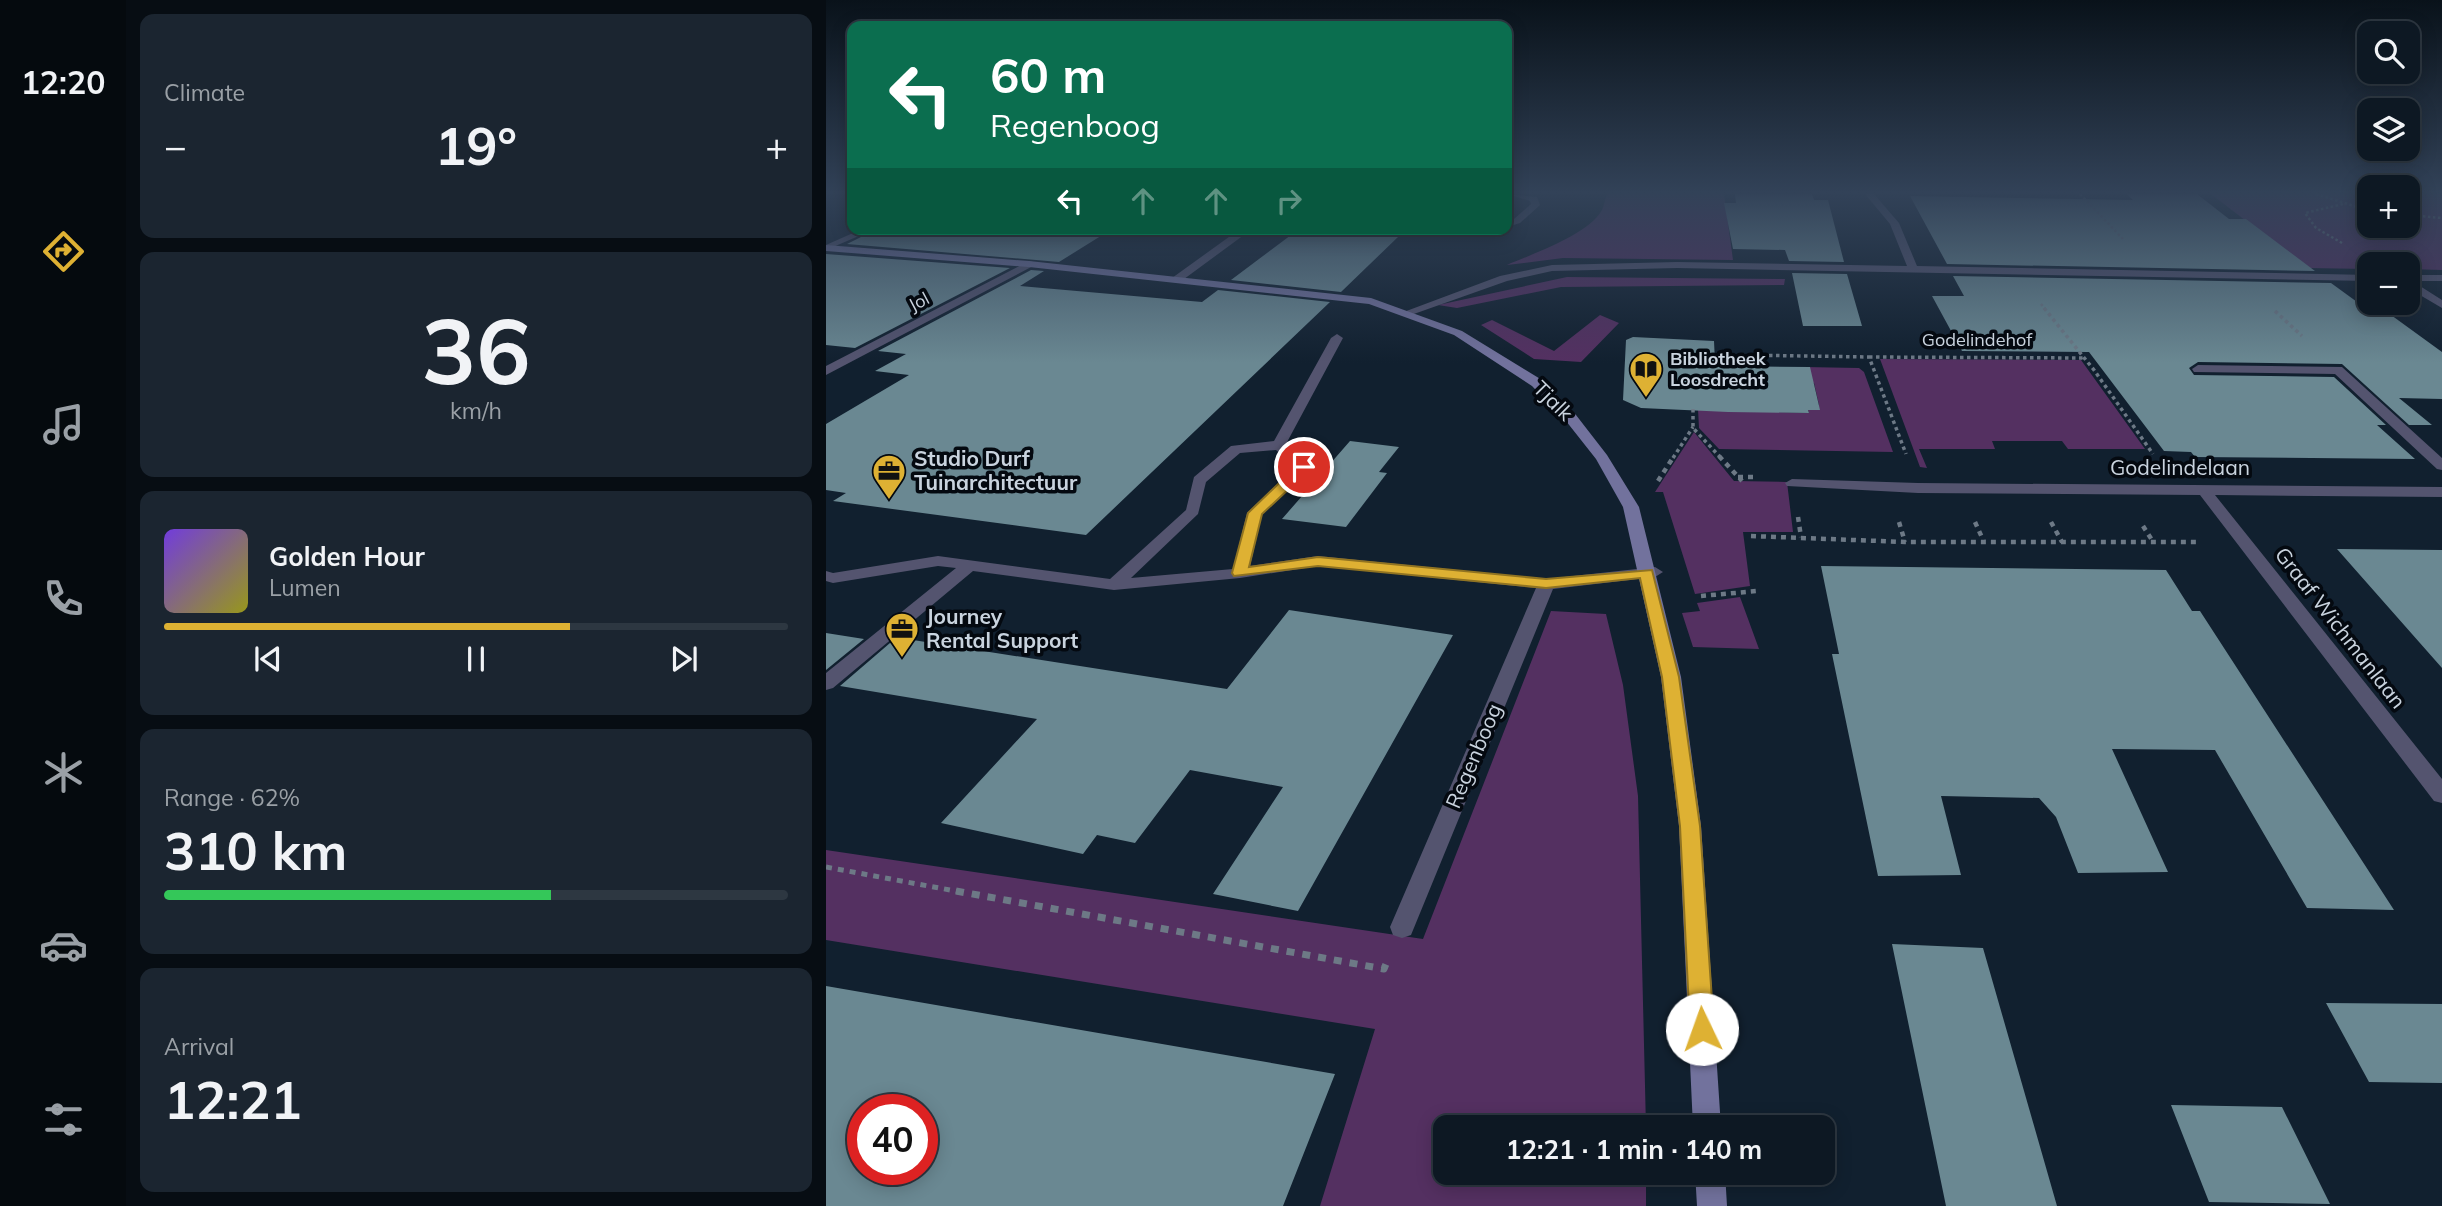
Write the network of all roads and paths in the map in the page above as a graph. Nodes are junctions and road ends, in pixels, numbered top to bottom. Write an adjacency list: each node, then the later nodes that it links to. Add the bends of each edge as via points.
1 (856, 250): 5 (street, Tjalk)
2 (1217, 250): 12 (street)
3 (1905, 250): 6 (street)
4 (2135, 250): 8 (path)
5 (1029, 264): 12 (street, Tjalk); 23 (street, Jol)
6 (1913, 269): 7 (street); 16 (street, via 1552,268 1504,278)
7 (2015, 270): 8 (street); 20 (path, Godelindehof)
8 (2156, 272): 9 (street)
9 (2238, 276): 10 (street); 22 (path)
10 (2357, 278)
11 (2442, 278): 13 (street)
12 (1176, 280): 16 (street, Tjalk, via 1371,301)
13 (2420, 280)
14 (2420, 289): 15 (street)
15 (2442, 305)
16 (1407, 313): 38 (street, Tjalk, via 1458,333 1503,360 1537,383 1572,418 1631,508)
17 (1338, 338): 26 (street)
18 (1741, 355): 19 (path)
19 (1869, 357): 20 (path, Godelindehof); 31 (path)
20 (2084, 358): 32 (path, Godelindehof, via 2167,472)
21 (2199, 369): 22 (street)
22 (2339, 370): 27 (street)
23 (826, 371)
24 (1693, 409): 25 (path)
25 (1693, 426): 28 (path); 29 (path)
26 (1279, 445): 37 (street, via 1304,467 1255,513); 41 (street, via 1236,449 1199,480 1193,511)
27 (2442, 466)
28 (1742, 481)
29 (1658, 482)
30 (1792, 483): 31 (street, Godelindelaan)
31 (1918, 488): 32 (street, Godelindelaan)
32 (2203, 489): 33 (street, Godelindelaan); 35 (street, Graaf Wichmanlaan)
33 (2442, 492)
34 (1751, 536): 35 (path, via 1905,542)
35 (2246, 544): 45 (street, Graaf Wichmanlaan)
36 (969, 566): 39 (street, via 938,562); 41 (street); 44 (street)
37 (1240, 573): 40 (street, via 1318,561); 41 (street)
38 (1651, 573): 40 (street); 48 (street, Tjalk, via 1671,677 1690,826)
39 (826, 576)
40 (1546, 584): 47 (street, Regenboog)
41 (1114, 585)
42 (1757, 590): 43 (path)
43 (1701, 596)
44 (826, 683)
45 (2442, 795)
46 (826, 867): 47 (path, via 1384,969)
47 (1402, 928)
48 (1706, 1115)
49 (1711, 1185): 50 (street)
50 (1712, 1206)

